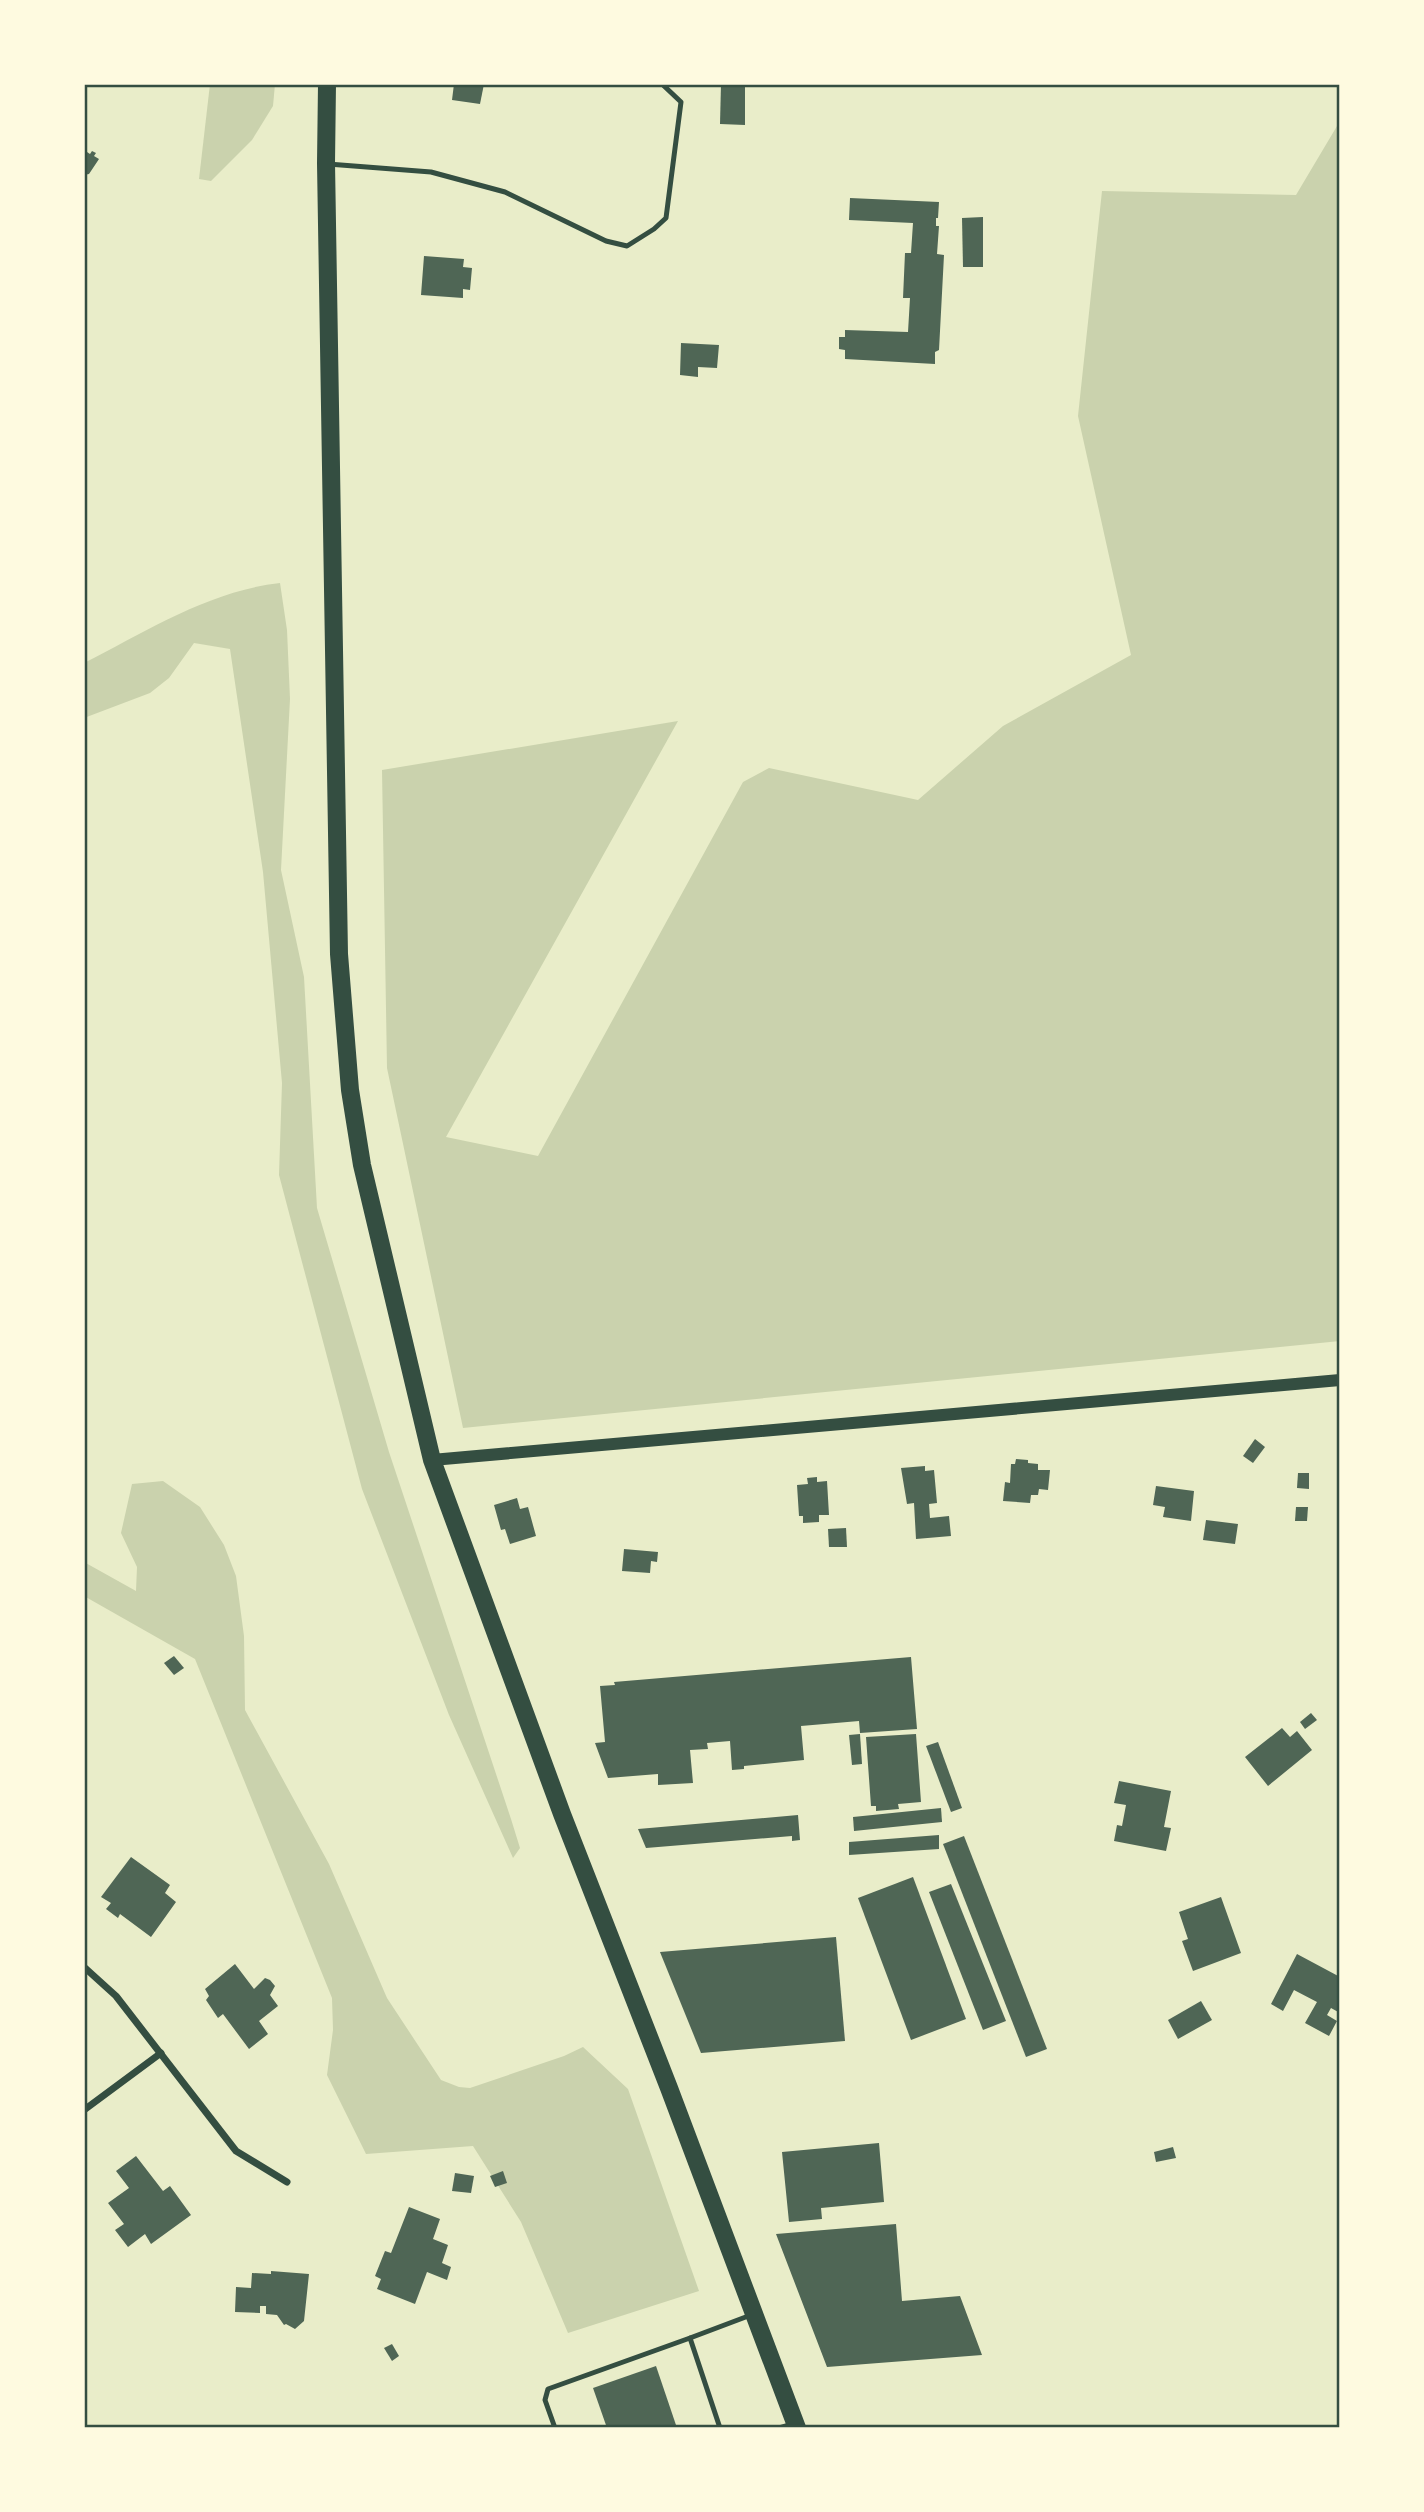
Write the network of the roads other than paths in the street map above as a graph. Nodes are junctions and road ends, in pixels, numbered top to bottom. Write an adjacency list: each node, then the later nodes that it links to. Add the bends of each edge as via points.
1 (327, 84): 3 (main road)
2 (662, 84): 3 (lane, via 681,102 666,218 627,246 606,241 505,192 431,172)
3 (326, 163): 5 (main road, via 339,954 362,1165)
4 (1340, 1380): 5 (street)
5 (432, 1460): 10 (main road)
6 (84, 1966): 7 (street, via 116,1996)
7 (161, 2053): 8 (street); 9 (street, via 236,2151)
8 (84, 2110)
9 (287, 2182)
10 (754, 2314): 11 (lane); 12 (main road)
11 (690, 2338): 13 (lane, via 548,2389 545,2400); 14 (lane)
12 (790, 2426)
13 (555, 2428)
14 (720, 2428)

